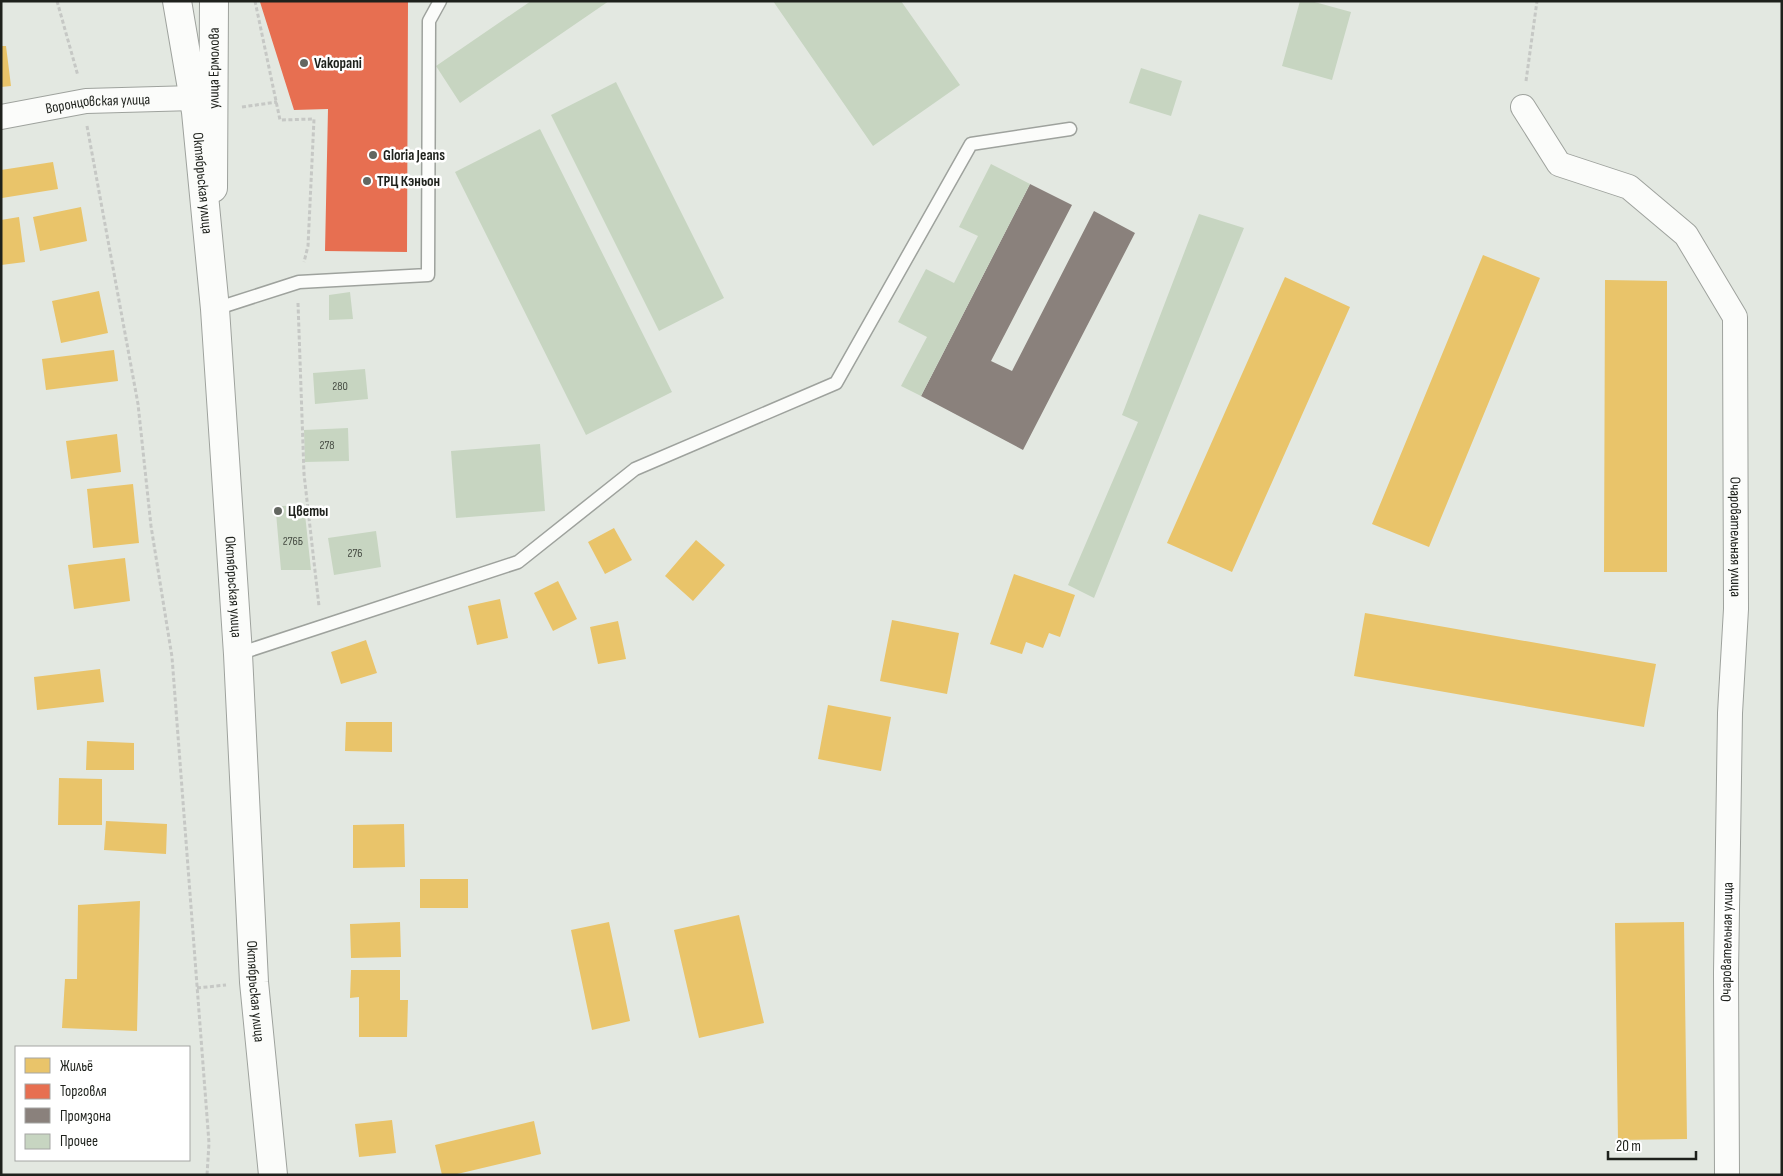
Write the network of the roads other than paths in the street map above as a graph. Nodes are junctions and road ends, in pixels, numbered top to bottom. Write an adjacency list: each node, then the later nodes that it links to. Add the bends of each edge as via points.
1 (177, 1): 4 (main road, Октябрьская улица)
2 (214, 1): 8 (main road, улица Ермолова)
3 (440, 1): 8 (lane, via 429,22 428,276 299,282)
4 (194, 98): 6 (street, Воронцовская улица, via 86,102); 8 (main road, Октябрьская улица)
5 (1523, 107): 11 (street, Очаровательная улица, via 1559,164 1629,187 1686,235 1735,317 1736,609 1729,751)
6 (1, 117)
7 (1070, 129): 9 (lane, via 971,144 836,383 635,469 518,562)
8 (214, 297): 9 (main road, Октябрьская улица)
9 (238, 654): 10 (main road, Октябрьская улица, via 254,982)
10 (273, 1175)
11 (1727, 1175)

